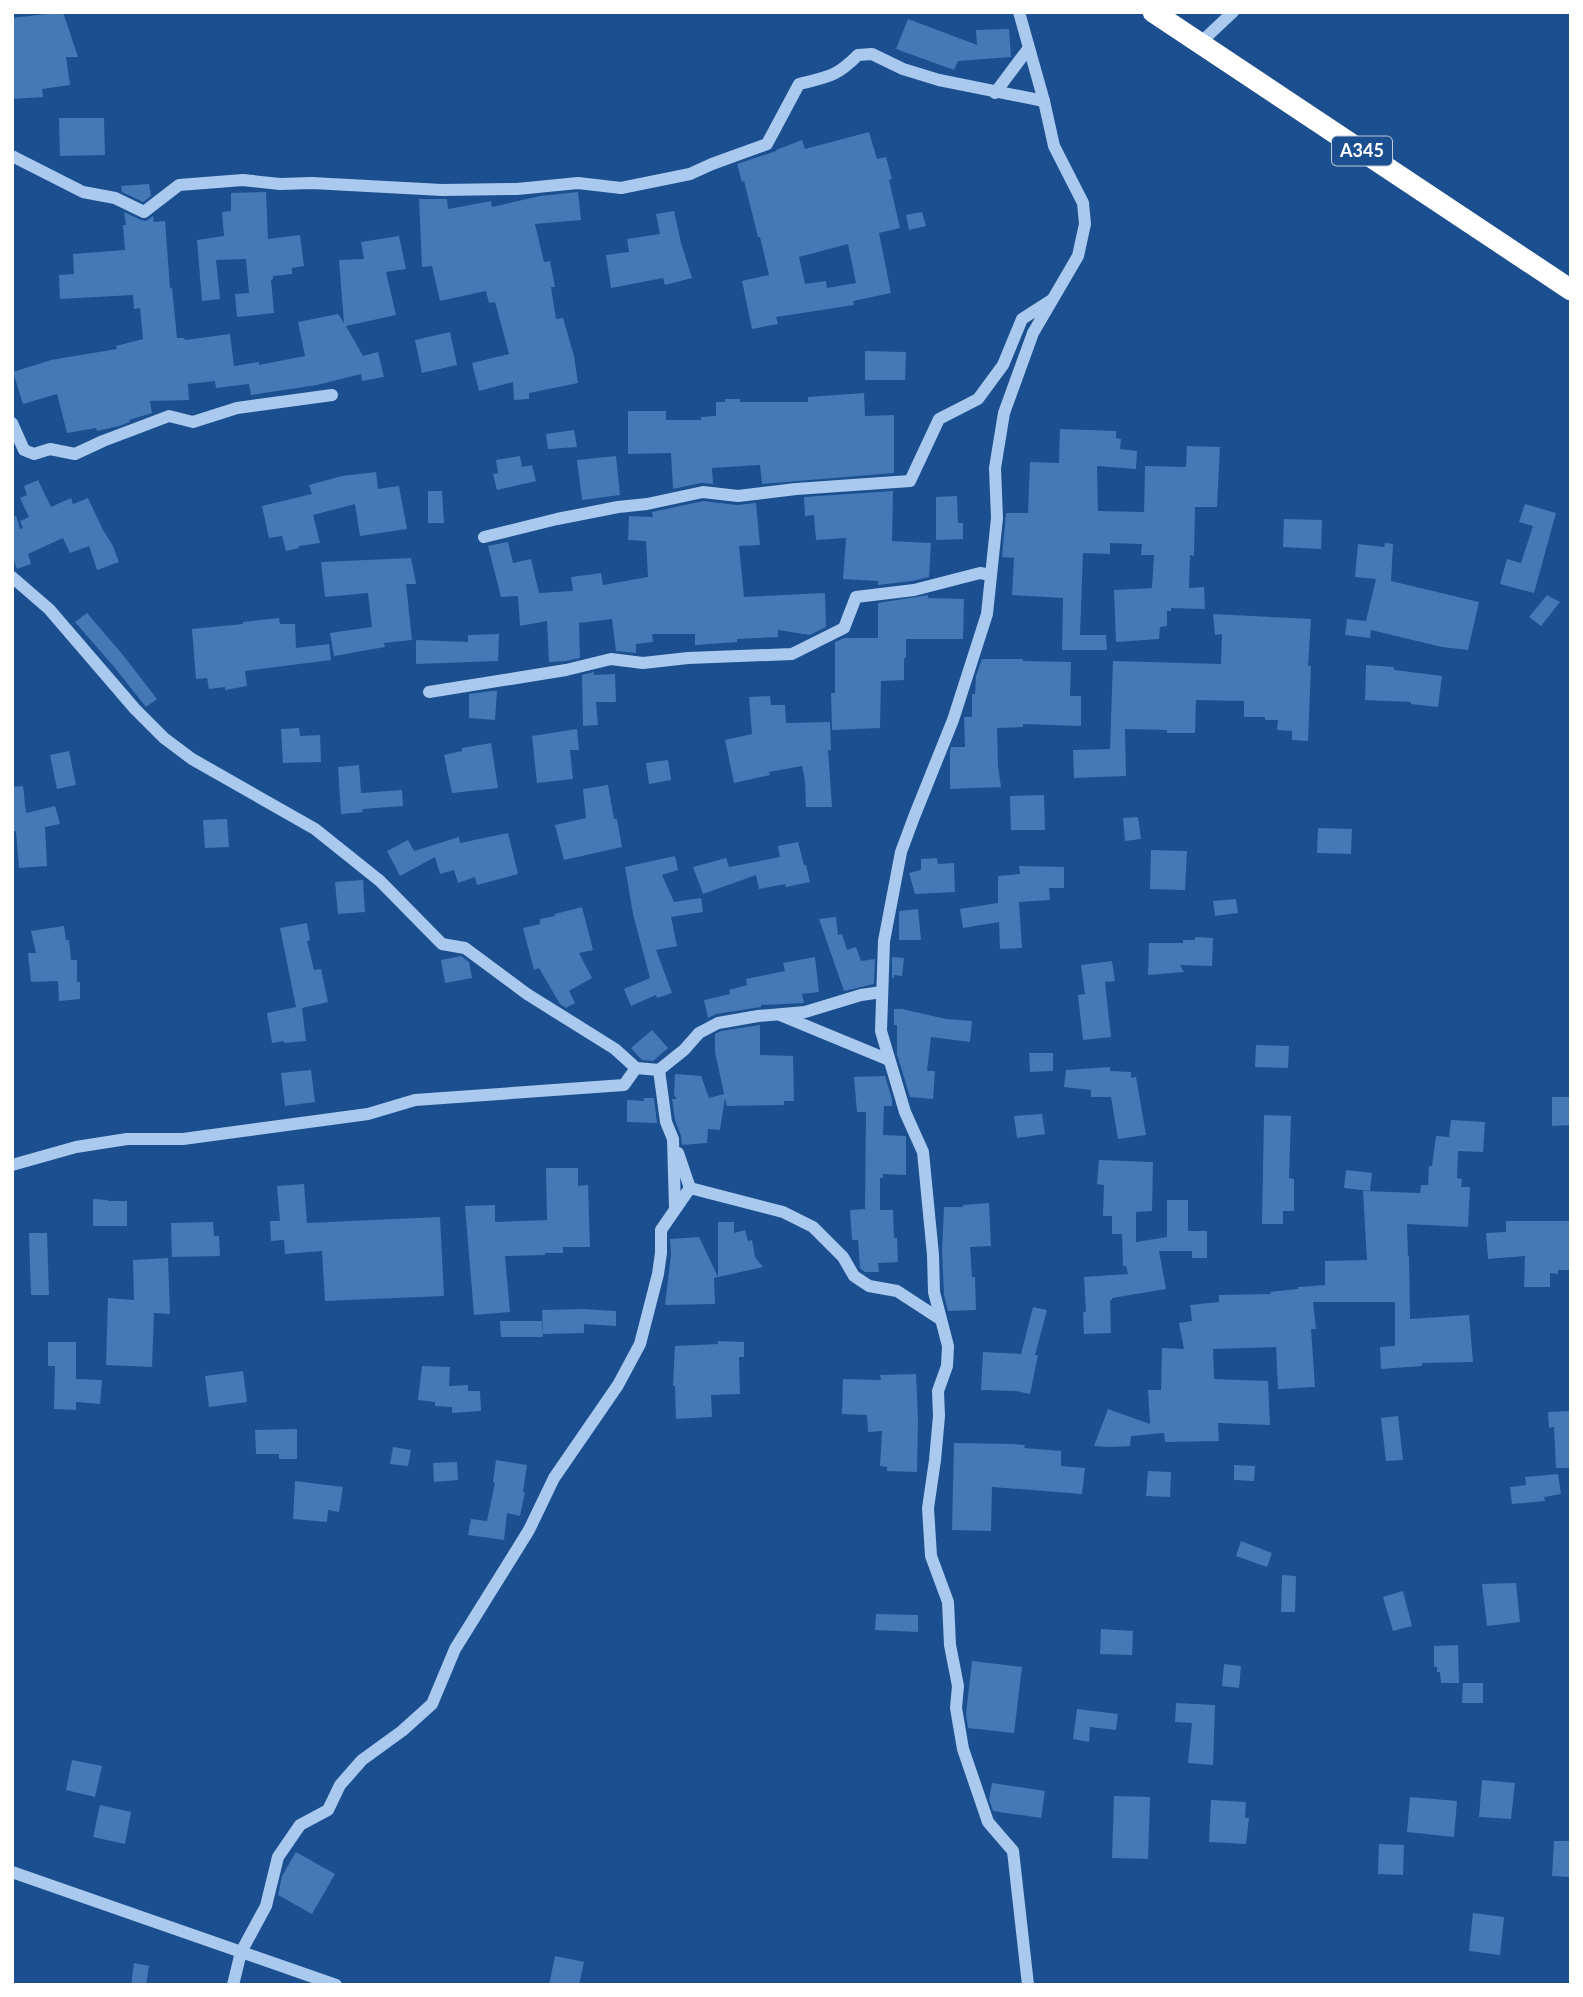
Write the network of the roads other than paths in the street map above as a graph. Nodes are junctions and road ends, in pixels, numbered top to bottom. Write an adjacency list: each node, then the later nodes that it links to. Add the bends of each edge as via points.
1 (1019, 12): 5 (street)
2 (1153, 12): 4 (highway, A345)
3 (1233, 12): 4 (street)
4 (1200, 43): 9 (highway, A345)
5 (1028, 49): 6 (street); 7 (street)
6 (995, 93): 7 (street); 8 (street, via 903,69 872,54 858,55 833,76 799,85 767,144 691,174 621,188 578,183 517,190 442,190 243,180 178,185 144,212 116,198 83,192)
7 (1044, 101): 10 (street, via 1054,146 1083,203 1085,224 1078,256)
8 (12, 156)
9 (1571, 290)
10 (1054, 298): 13 (street, via 1022,319 1003,365 978,399 939,419 910,481 738,496 703,492); 14 (street, via 1033,333 1004,413 995,468 997,518)
11 (332, 395): 12 (street, via 237,408 193,422 169,416 75,454 24,450)
12 (12, 423)
13 (484, 537)
14 (991, 575): 16 (street, via 980,573 914,590 856,597 844,628 792,654 643,663 611,659); 17 (street, via 987,614 969,675 901,852 884,941)
15 (12, 577): 20 (street, via 49,609 164,738 315,830 380,881 442,944 465,948)
16 (429, 692)
17 (882, 992): 18 (street); 19 (street, via 881,1031)
18 (780, 1015): 19 (street); 21 (street, via 718,1023 699,1033)
19 (889, 1060): 26 (street, via 923,1152)
20 (636, 1068): 21 (street); 23 (street, via 624,1085 415,1100 368,1114 183,1139 127,1139 76,1147)
21 (659, 1070): 22 (street)
22 (673, 1139): 24 (street); 25 (street)
23 (12, 1165)
24 (690, 1188): 25 (street); 26 (street, via 783,1212 813,1227 843,1257 854,1276 869,1286 897,1291)
25 (675, 1208): 28 (street, via 661,1230 658,1274 640,1344 618,1385 554,1478 529,1530 455,1649 432,1704 362,1760 340,1785 328,1810 300,1825 278,1857 266,1906)
26 (940, 1319): 31 (street, via 948,1346 938,1391 936,1460 928,1508 932,1556 948,1602 963,1749 988,1822 1013,1851)
27 (12, 1872): 28 (street)
28 (241, 1952): 29 (street); 30 (street)
29 (233, 1985)
30 (336, 1985)
31 (1028, 1985)

